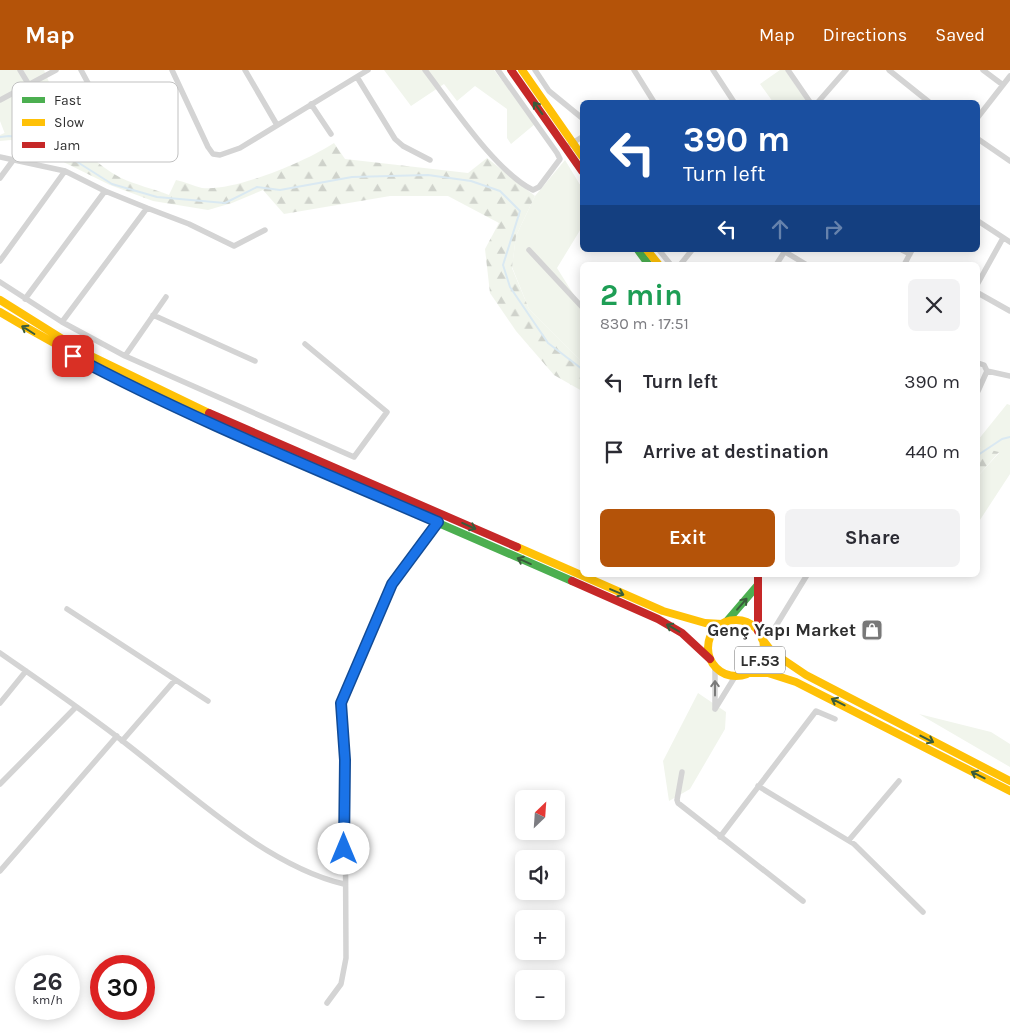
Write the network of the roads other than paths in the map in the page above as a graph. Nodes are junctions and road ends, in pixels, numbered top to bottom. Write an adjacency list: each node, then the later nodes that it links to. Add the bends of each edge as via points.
1 (20, 70): 20 (street)
2 (56, 70): 21 (street)
3 (81, 70): 22 (street)
4 (172, 70): 23 (street)
5 (244, 70): 36 (street)
6 (368, 70): 19 (street)
7 (425, 70): 8 (street, via 507,170 533,190 539,187 560,159)
8 (498, 70)
9 (511, 70): 40 (main road, one-way to 9)
10 (522, 70): 40 (main road)
11 (535, 70): 35 (street, via 549,91)
12 (634, 70): 28 (street)
13 (713, 70): 29 (street)
14 (788, 70): 30 (street)
15 (846, 70): 31 (street)
16 (889, 70): 32 (street)
17 (984, 70): 25 (street)
18 (1010, 76): 25 (street)
19 (357, 77): 33 (street); 42 (street, via 395,138 403,146)
20 (26, 82)
21 (34, 82)
22 (87, 82)
23 (178, 82)
24 (178, 83): 36 (street, via 214,154 240,148)
25 (1003, 85): 34 (street)
26 (12, 94): 27 (street)
27 (0, 100)
28 (653, 100)
29 (733, 100)
30 (809, 100)
31 (820, 100)
32 (926, 100)
33 (311, 104): 36 (street); 37 (street)
34 (980, 114)
35 (580, 116)
36 (277, 125)
37 (331, 134)
38 (580, 138): 40 (street)
39 (980, 140): 43 (street)
40 (570, 145): 41 (main road); 46 (main road)
41 (580, 154)
42 (430, 160)
43 (1010, 161)
44 (12, 162): 48 (street)
45 (27, 162): 47 (street)
46 (580, 167)
47 (65, 171): 49 (street); 60 (street)
48 (0, 178)
49 (105, 191): 50 (street); 70 (street)
50 (147, 208): 52 (street, via 234,246); 75 (street)
51 (980, 222): 53 (street)
52 (265, 230)
53 (1003, 238): 54 (street); 65 (street)
54 (1010, 242)
55 (529, 250): 71 (street)
56 (649, 252): 61 (main road)
57 (661, 252): 62 (street)
58 (690, 252): 63 (street)
59 (786, 252): 64 (street)
60 (0, 261)
61 (657, 262)
62 (669, 262)
63 (682, 262)
64 (802, 262)
65 (980, 279)
66 (0, 282): 70 (street)
67 (980, 294): 72 (street)
68 (166, 297): 74 (street)
69 (0, 299): 84 (main road, LF.53, one-way to 84, via 30,322 177,397)
70 (25, 299): 75 (street)
71 (580, 305)
72 (1010, 311)
73 (0, 312): 83 (main road, LF.53, one-way to 73, via 134,387)
74 (153, 316): 77 (street); 78 (street)
75 (62, 322): 77 (street)
76 (305, 344): 77 (street, via 387,412 354,457)
77 (125, 356)
78 (255, 361)
79 (980, 364): 80 (street)
80 (987, 371): 81 (street); 82 (street)
81 (1010, 376)
82 (980, 387)
83 (438, 522): 94 (main road, LF.53, one-way to 83, via 682,633 658,619); 115 (street, via 392,584 341,703 345,760)
84 (580, 575)
85 (584, 577): 90 (main road, LF.53, one-way to 90, via 686,619)
86 (758, 577): 88 (main road)
87 (806, 577): 91 (street)
88 (757, 586): 90 (main road, one-way to 88); 92 (main road)
89 (66, 609): 99 (street)
90 (724, 623): 92 (main road, LF.53, via 744,621); 94 (main road, LF.53, via 711,635)
91 (771, 634)
92 (760, 635): 97 (main road, LF.53, via 762,657 757,666); 108 (main road, LF.53, one-way to 108, via 772,652 792,668)
93 (0, 653): 96 (street)
94 (710, 658): 95 (main road, LF.53)
95 (715, 666): 98 (main road, LF.53); 98 (street, one-way to 95, via 715,709)
96 (26, 671): 101 (street); 102 (street)
97 (747, 673): 98 (main road, LF.53); 111 (main road, LF.53, one-way to 97, via 796,682 768,673)
98 (736, 676)
99 (175, 680): 100 (street); 105 (street)
100 (208, 701)
101 (0, 703)
102 (76, 708): 104 (street); 109 (street)
103 (834, 719): 110 (street, via 816,711)
104 (117, 736): 105 (street); 114 (street)
105 (122, 741): 115 (street, via 260,846 326,880)
106 (682, 772): 112 (street, via 678,803)
107 (899, 781): 113 (street)
108 (1010, 781)
109 (0, 784)
110 (758, 786): 112 (street); 113 (street)
111 (1010, 791)
112 (720, 837): 116 (street)
113 (849, 840): 117 (street)
114 (0, 871)
115 (344, 884): 118 (street, via 346,958 341,984)
116 (803, 901)
117 (923, 912)
118 (327, 1003)

